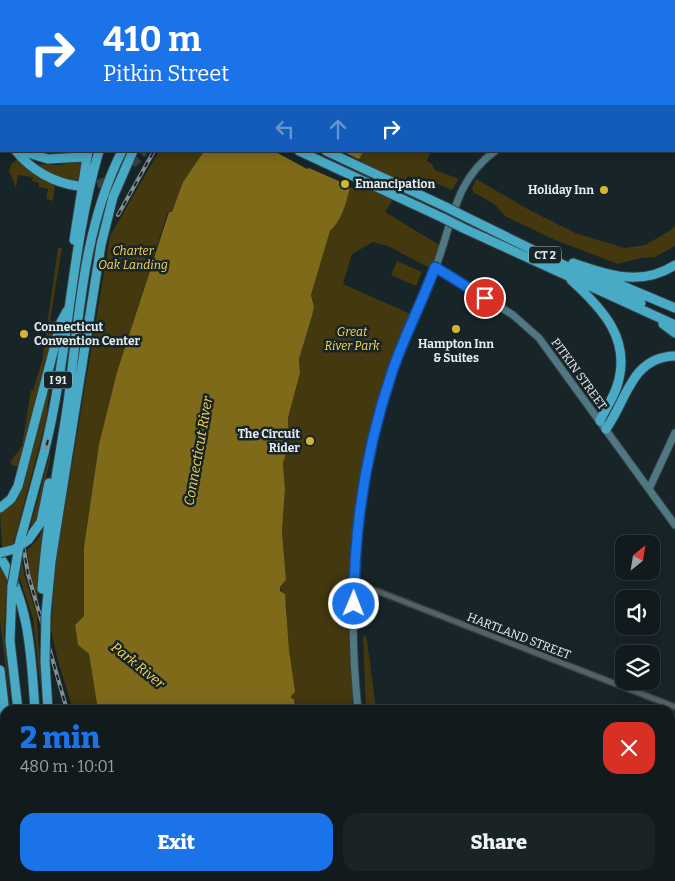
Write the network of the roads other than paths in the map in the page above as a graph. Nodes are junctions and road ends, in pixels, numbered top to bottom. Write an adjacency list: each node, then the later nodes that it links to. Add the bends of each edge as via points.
1 (17, 152): 10 (highway, via 44,175)
2 (24, 152): 9 (highway, via 48,160)
3 (99, 152): 12 (highway, I 91)
4 (120, 152): 26 (highway, via 92,237)
5 (133, 152): 32 (highway, I 91, via 103,234)
6 (301, 152): 16 (highway, CT 2, bridge)
7 (328, 152): 11 (highway, CT 2, bridge)
8 (494, 152): 15 (street, via 476,168 461,189)
9 (85, 154): 12 (highway, via 75,230)
10 (78, 186)
11 (468, 218): 13 (highway); 20 (highway, CT 2)
12 (77, 255): 17 (highway, I 91)
13 (573, 263): 14 (highway, via 608,275 634,278 658,274); 18 (highway)
14 (675, 265)
15 (435, 267): 24 (street, PITKIN STREET, via 513,315 531,330); 33 (street, via 392,372 367,462)
16 (563, 274): 19 (highway, CT 2); 24 (highway, via 600,308 619,342 619,379)
17 (70, 307): 28 (highway, via 61,322 18,486 11,499); 36 (highway, I 91, bridge, via 44,453 19,548 11,593 10,646)
18 (675, 308)
19 (646, 312): 21 (highway, CT 2); 22 (highway)
20 (675, 319)
21 (675, 326)
22 (675, 334)
23 (675, 356): 24 (highway, via 654,360 640,369)
24 (603, 425): 27 (street, PITKIN STREET)
25 (675, 433): 27 (street)
26 (62, 444): 30 (highway, bridge, via 55,453 41,522 28,540 17,548); 32 (highway)
27 (649, 489): 29 (street, PITKIN STREET)
28 (0, 508)
29 (675, 525)
30 (0, 552)
31 (0, 556): 37 (highway, via 15,583 24,611)
32 (48, 561): 38 (highway, bridge, via 42,600 46,614)
33 (354, 589): 39 (street); 40 (street, HARTLAND STREET, via 377,591)
34 (0, 670): 35 (highway)
35 (4, 705)
36 (17, 705)
37 (35, 705)
38 (48, 705)
39 (358, 705)
40 (670, 705)

